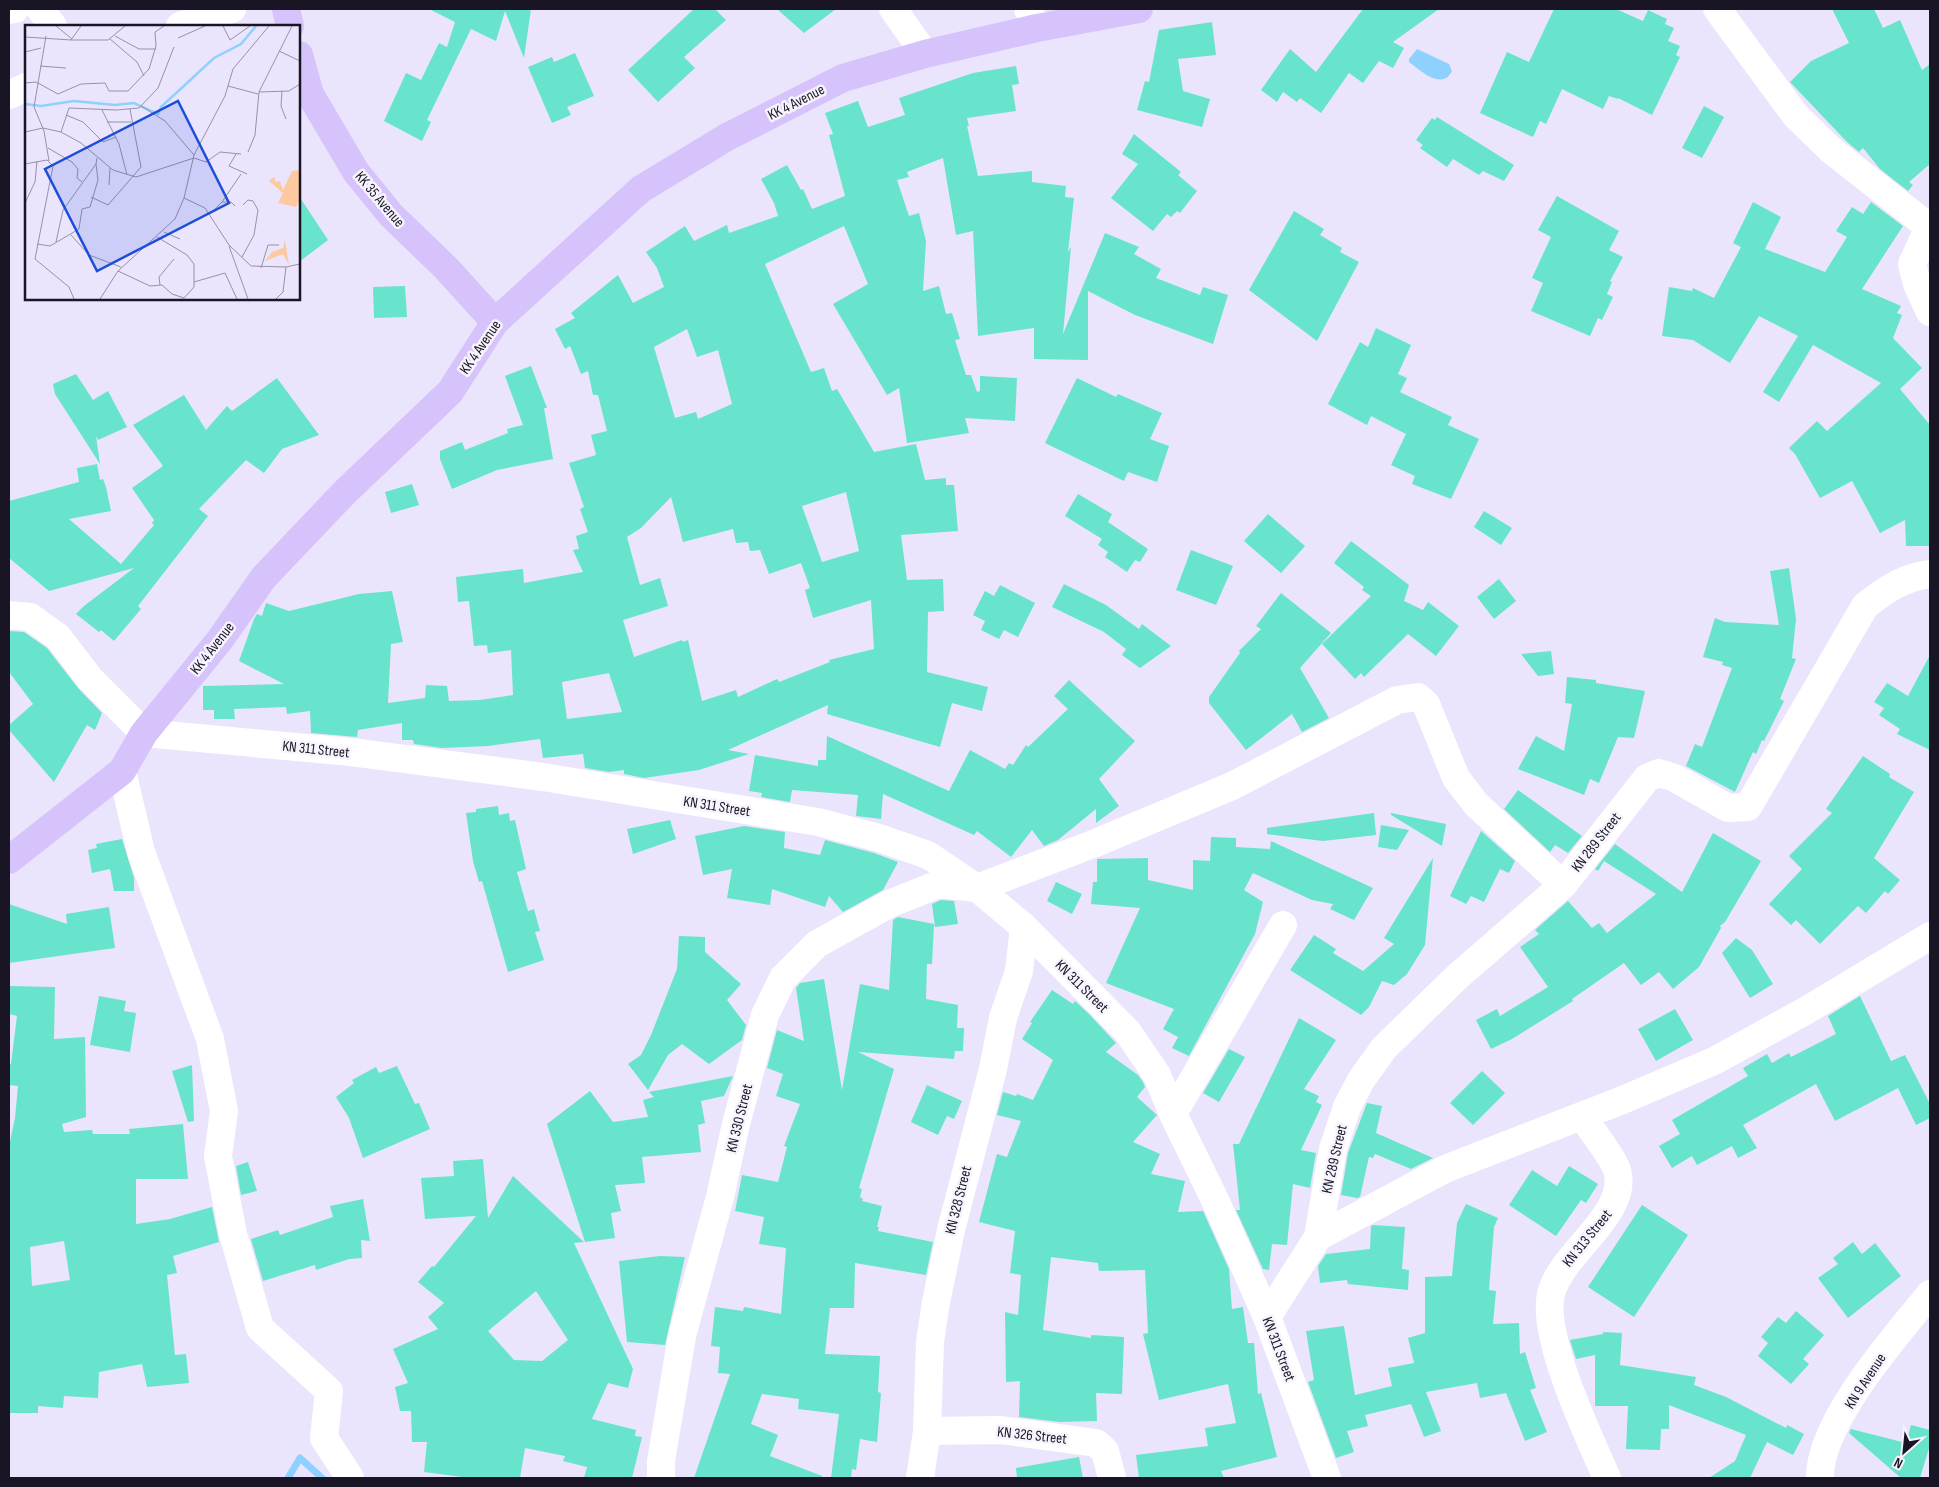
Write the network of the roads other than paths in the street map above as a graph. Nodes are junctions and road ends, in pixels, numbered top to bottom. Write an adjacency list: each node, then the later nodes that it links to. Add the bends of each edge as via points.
1 (15, 9): 8 (street)
2 (40, 9): 10 (street)
3 (232, 9): 11 (street)
4 (286, 9): 12 (main road)
5 (893, 9): 13 (street)
6 (1139, 9): 9 (main road, KK 4 Avenue)
7 (1717, 9): 17 (street, via 1796,116 1831,150 1928,227 1912,264)
8 (9, 10)
9 (1033, 19): 13 (main road, KK 4 Avenue)
10 (52, 25)
11 (183, 25)
12 (290, 25)
13 (925, 54): 18 (main road, KK 4 Avenue, via 843,78 727,137 641,189)
14 (300, 58): 18 (main road, KK 35 Avenue, via 310,94 356,172 390,215 446,268)
15 (25, 87): 16 (street)
16 (9, 95)
17 (1930, 312)
18 (495, 322): 21 (main road, KK 4 Avenue, via 450,392 345,492 264,577 219,641)
19 (1930, 574): 24 (street, KN 289 Street, via 1895,584 1865,606 1748,807 1728,808 1675,778 1659,773 1646,778)
20 (9, 615): 21 (street, via 30,617 58,636 90,679)
21 (144, 733): 22 (main road, KK 4 Avenue); 25 (street, KN 311 Street, via 351,752 544,777 818,822 928,855)
22 (122, 771): 23 (main road, KK 4 Avenue); 35 (street, via 141,852 210,1039 224,1111 218,1156 233,1234 260,1328 329,1391 324,1438)
23 (9, 860)
24 (1563, 885): 25 (street, via 1476,804 1456,778 1426,704 1418,697 1397,700 1232,786); 31 (street, KN 289 Street, via 1499,939 1415,1018 1384,1048 1361,1080 1347,1107 1333,1150)
25 (977, 888): 27 (street, KN 311 Street); 36 (street, KN 330 Street, via 939,884 889,904 817,944 783,978 765,1015 682,1336)
26 (1283, 925): 29 (street)
27 (1024, 927): 29 (street, KN 311 Street, via 1127,1031 1158,1075); 34 (street, KN 328 Street, via 1019,971 1003,1018 950,1230 936,1302 930,1342)
28 (1930, 936): 30 (street, via 1716,1060)
29 (1173, 1114): 33 (street, KN 311 Street)
30 (1582, 1116): 31 (street, via 1445,1169); 40 (street, KN 313 Street, via 1617,1170 1618,1190 1613,1206 1562,1267 1551,1294 1549,1321 1576,1408)
31 (1318, 1237): 33 (street)
32 (1930, 1294): 41 (street, KN 9 Avenue, via 1864,1376 1829,1439)
33 (1267, 1317): 39 (street, KN 311 Street)
34 (927, 1431): 37 (street, KN 328 Street); 38 (street, KN 326 Street, via 1001,1430 1096,1443 1105,1451)
35 (350, 1478)
36 (661, 1478)
37 (920, 1478)
38 (1112, 1478)
39 (1328, 1478)
40 (1607, 1478)
41 (1820, 1478)

